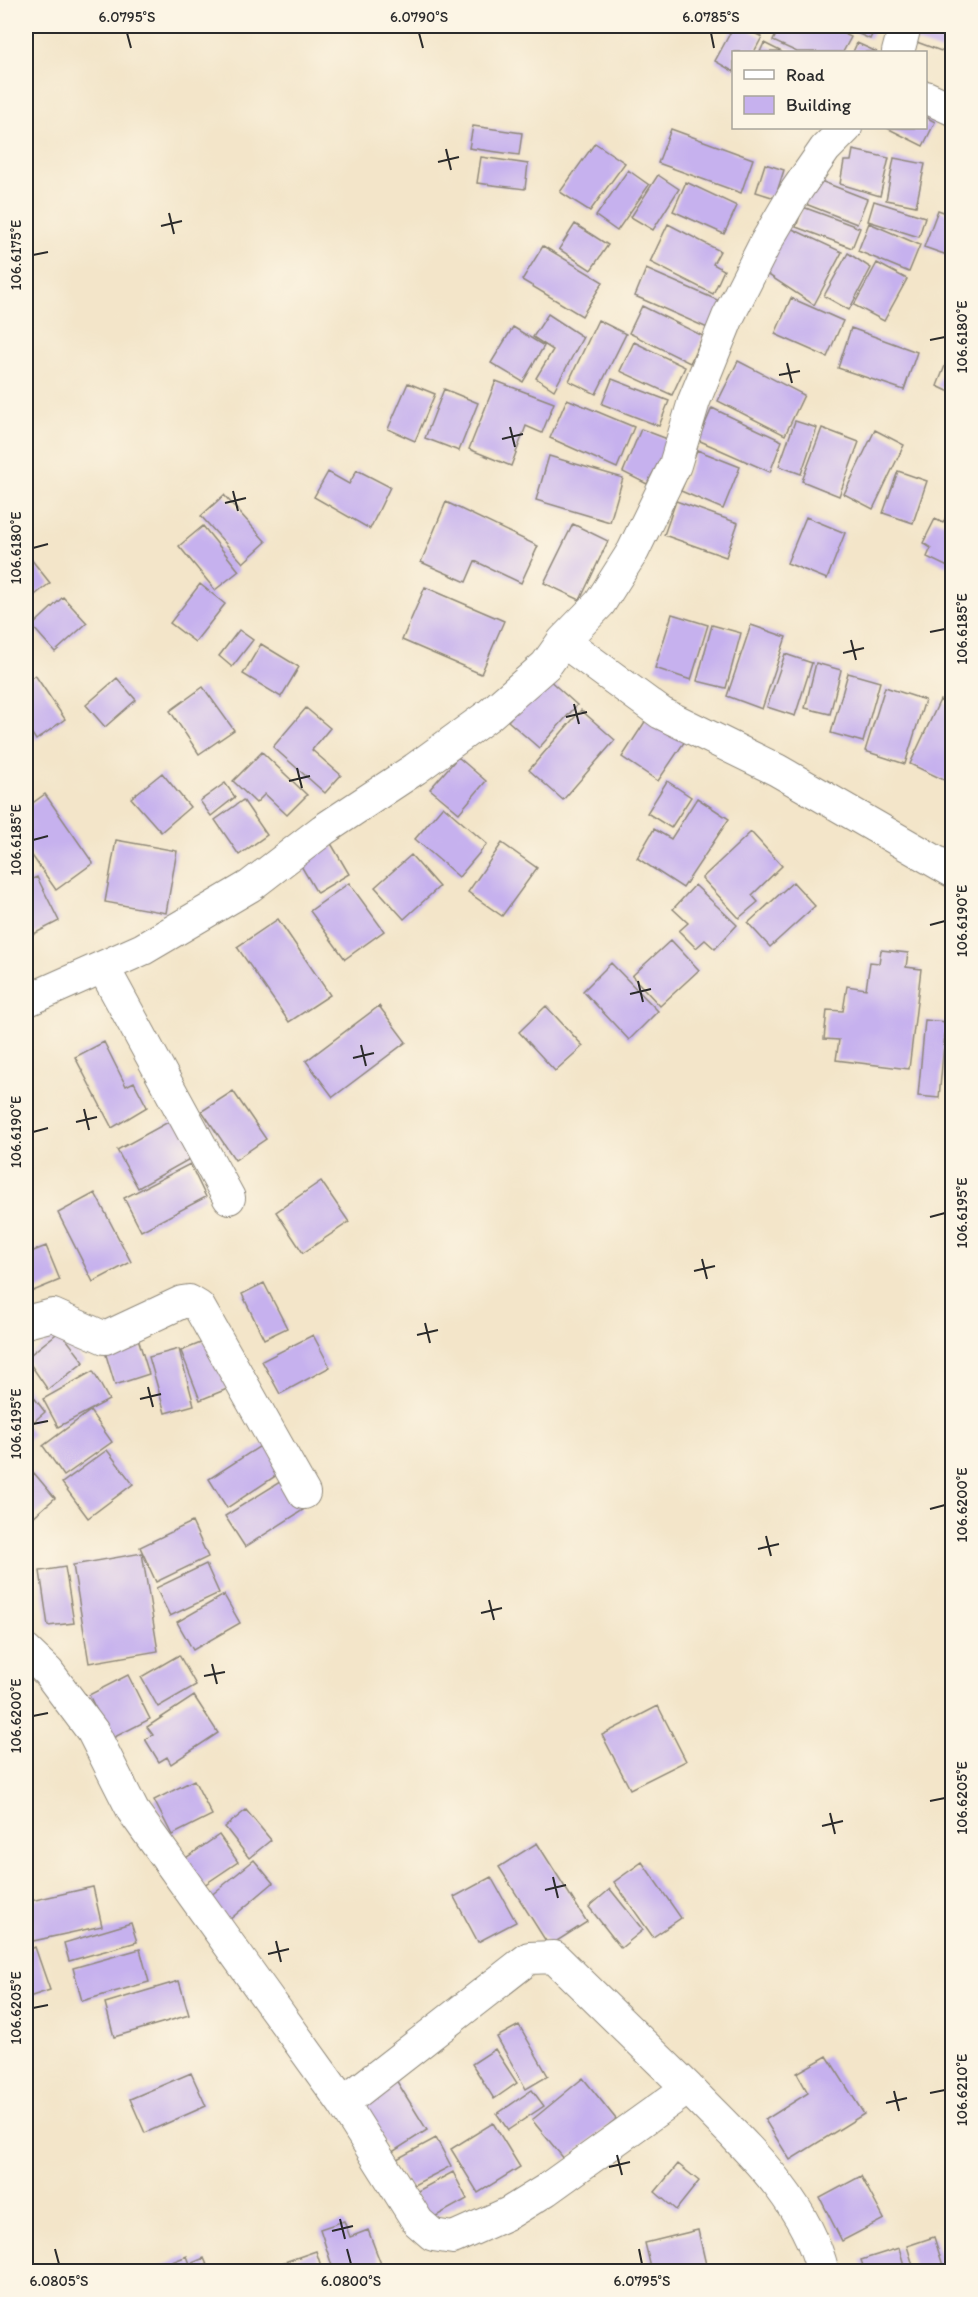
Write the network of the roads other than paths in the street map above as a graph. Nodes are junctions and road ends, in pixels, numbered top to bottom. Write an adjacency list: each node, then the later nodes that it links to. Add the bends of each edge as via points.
1 (905, 26): 2 (street)
2 (897, 51)
3 (927, 97): 4 (street)
4 (952, 109)
5 (845, 129): 6 (street, via 825,149 796,191 728,317 694,401 675,465 633,551 600,603)
6 (563, 641): 7 (street, via 661,713 777,770); 8 (street, via 546,665 489,715 323,830 250,886 143,949)
7 (952, 871)
8 (103, 967): 9 (street); 10 (street)
9 (26, 1001)
10 (230, 1198)
11 (26, 1322): 12 (street, via 53,1315 105,1338 182,1302 194,1303)
12 (304, 1493)
13 (26, 1651): 15 (street, via 48,1672 93,1732 133,1811)
14 (688, 2088): 15 (street, via 554,1957 529,1958); 15 (street, via 546,2190 509,2213 453,2238 433,2235 418,2222); 16 (street, via 783,2190 808,2226)
15 (343, 2103)
16 (823, 2271)

